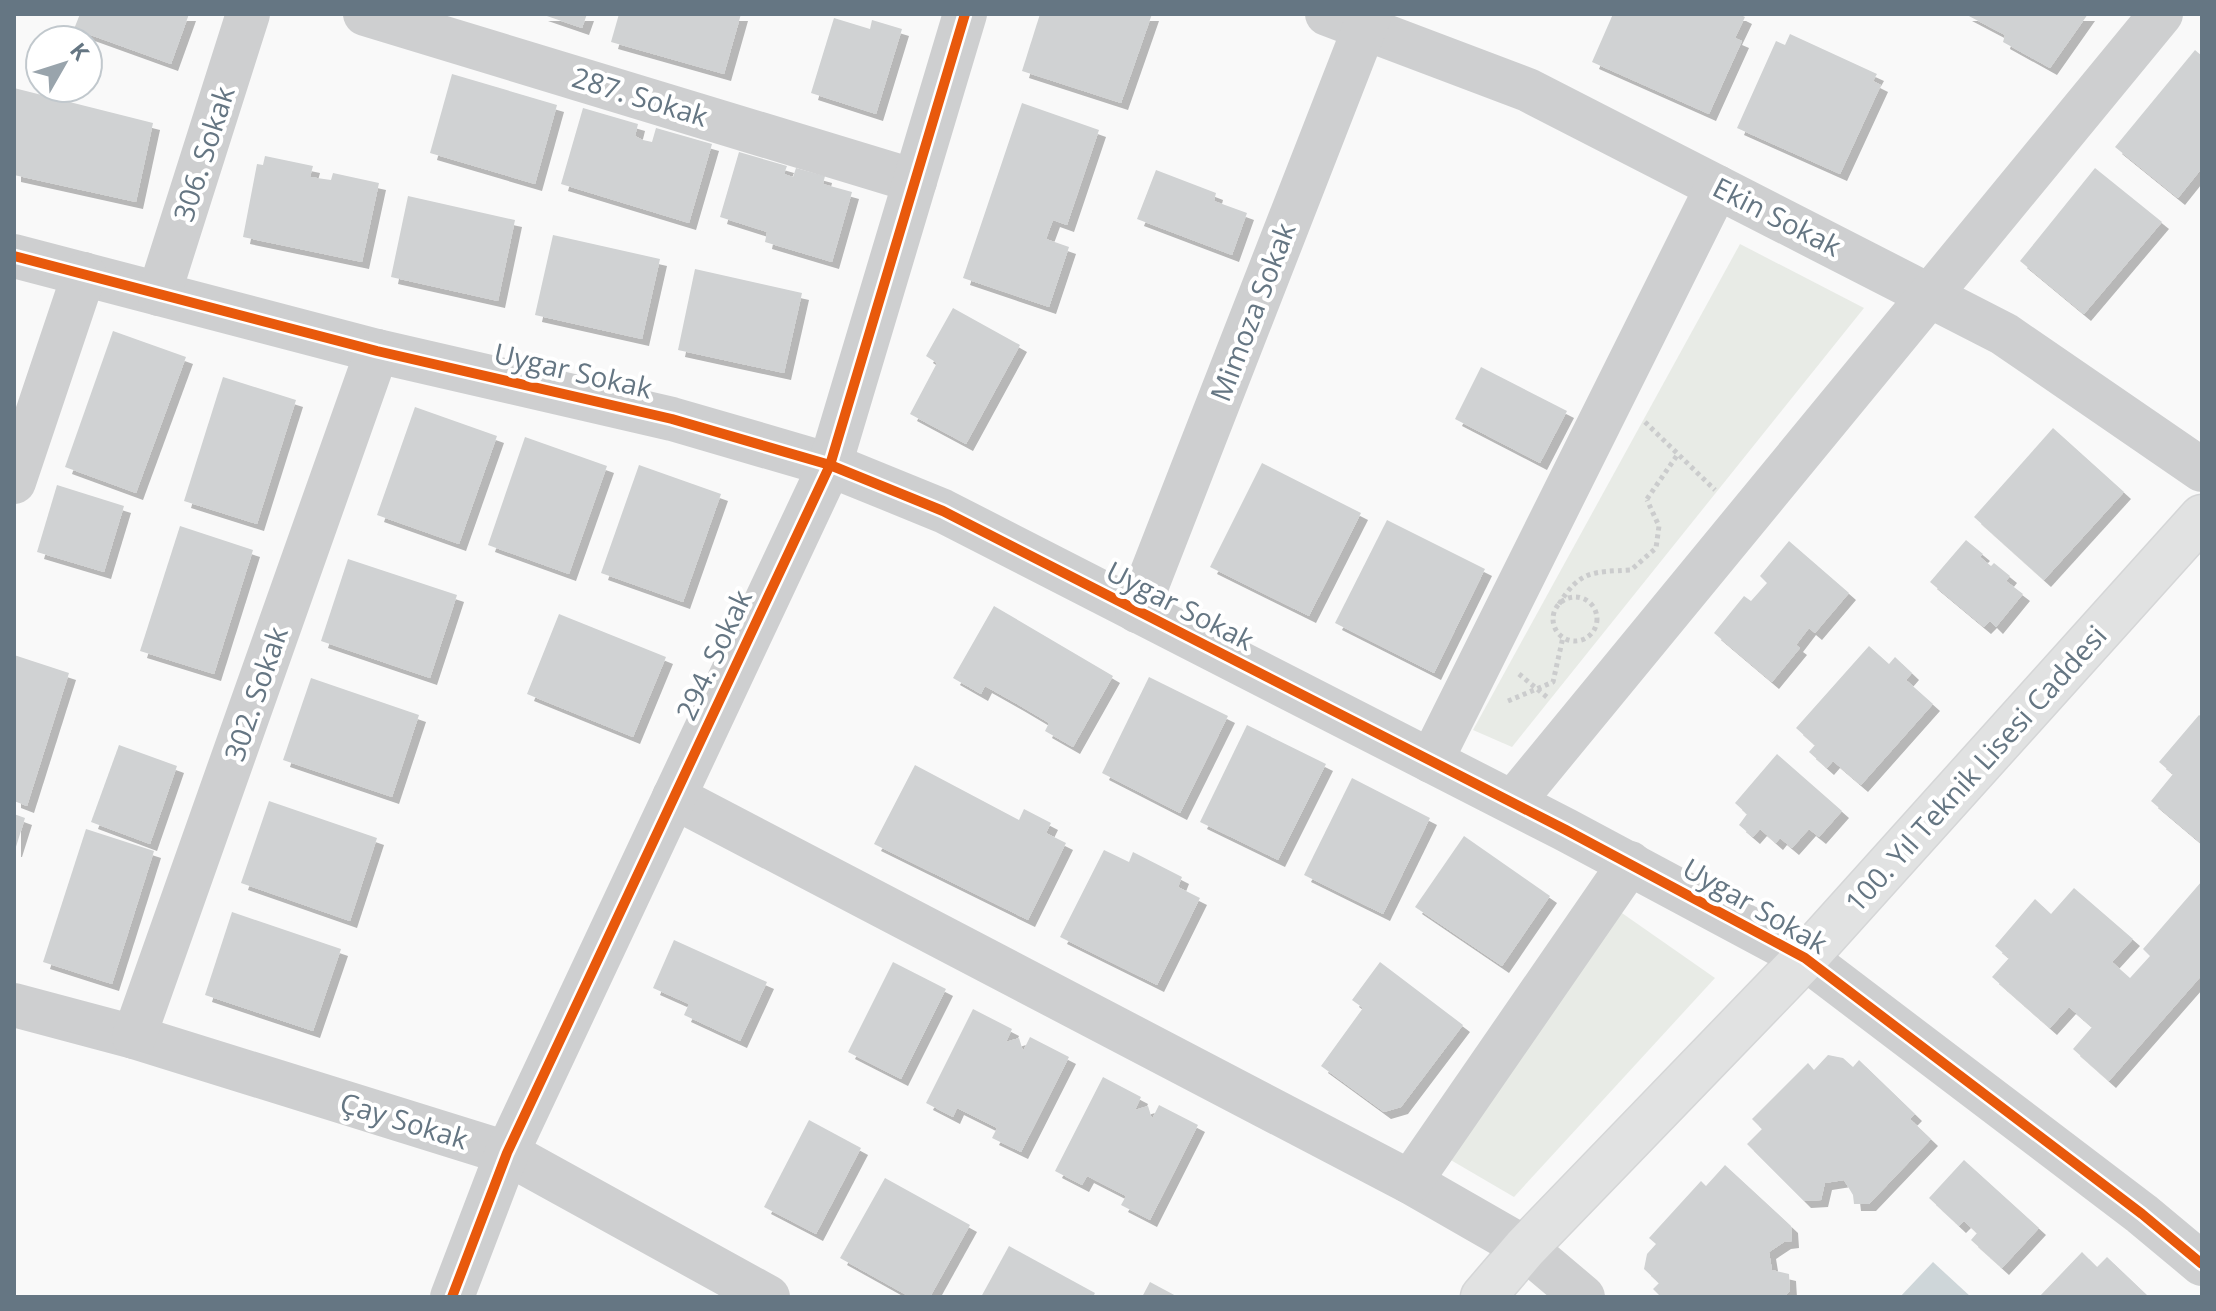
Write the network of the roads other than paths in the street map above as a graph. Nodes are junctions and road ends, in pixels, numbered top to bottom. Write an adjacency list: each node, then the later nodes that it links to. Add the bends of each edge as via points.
1 (248, 14): 10 (street, 306. Sokak)
2 (365, 14): 6 (street, 287. Sokak)
3 (965, 14): 6 (street, 294. Sokak)
4 (2161, 14): 11 (street)
5 (1353, 19): 7 (street, Ekin Sokak, via 1528,90); 17 (street, Mimoza Sokak)
6 (915, 181): 13 (street, 294. Sokak)
7 (1717, 187): 11 (street, Ekin Sokak); 18 (street)
8 (14, 256): 9 (street, Uygar Sokak)
9 (84, 274): 10 (street, Uygar Sokak); 15 (street)
10 (159, 294): 12 (street, Uygar Sokak)
11 (1930, 296): 14 (street, Ekin Sokak, via 2004,334); 20 (street)
12 (377, 351): 13 (street, Uygar Sokak, via 672,419); 24 (street, 302. Sokak)
13 (830, 465): 17 (street, Uygar Sokak, via 943,511); 19 (street, 294. Sokak)
14 (2202, 470)
15 (14, 482)
16 (2202, 517): 22 (main road, 100. Yıl Teknik Lisesi Caddesi)
17 (1137, 611): 18 (street, Uygar Sokak)
18 (1431, 761): 20 (street, Uygar Sokak)
19 (674, 797): 25 (street, 294. Sokak); 26 (street)
20 (1513, 802): 21 (street, Uygar Sokak)
21 (1630, 863): 22 (street, Uygar Sokak); 26 (street)
22 (1805, 958): 27 (main road, 100. Yıl Teknik Lisesi Caddesi); 28 (street, Uygar Sokak)
23 (14, 1005): 24 (street, Çay Sokak)
24 (134, 1037): 25 (street, Çay Sokak)
25 (507, 1153): 29 (street, 294. Sokak); 30 (street, Çay Sokak)
26 (1410, 1182): 27 (street)
27 (1525, 1248): 31 (main road, 100. Yıl Teknik Lisesi Caddesi); 32 (street)
28 (2202, 1264)
29 (452, 1297)
30 (768, 1297)
31 (1483, 1297)
32 (1583, 1297)

